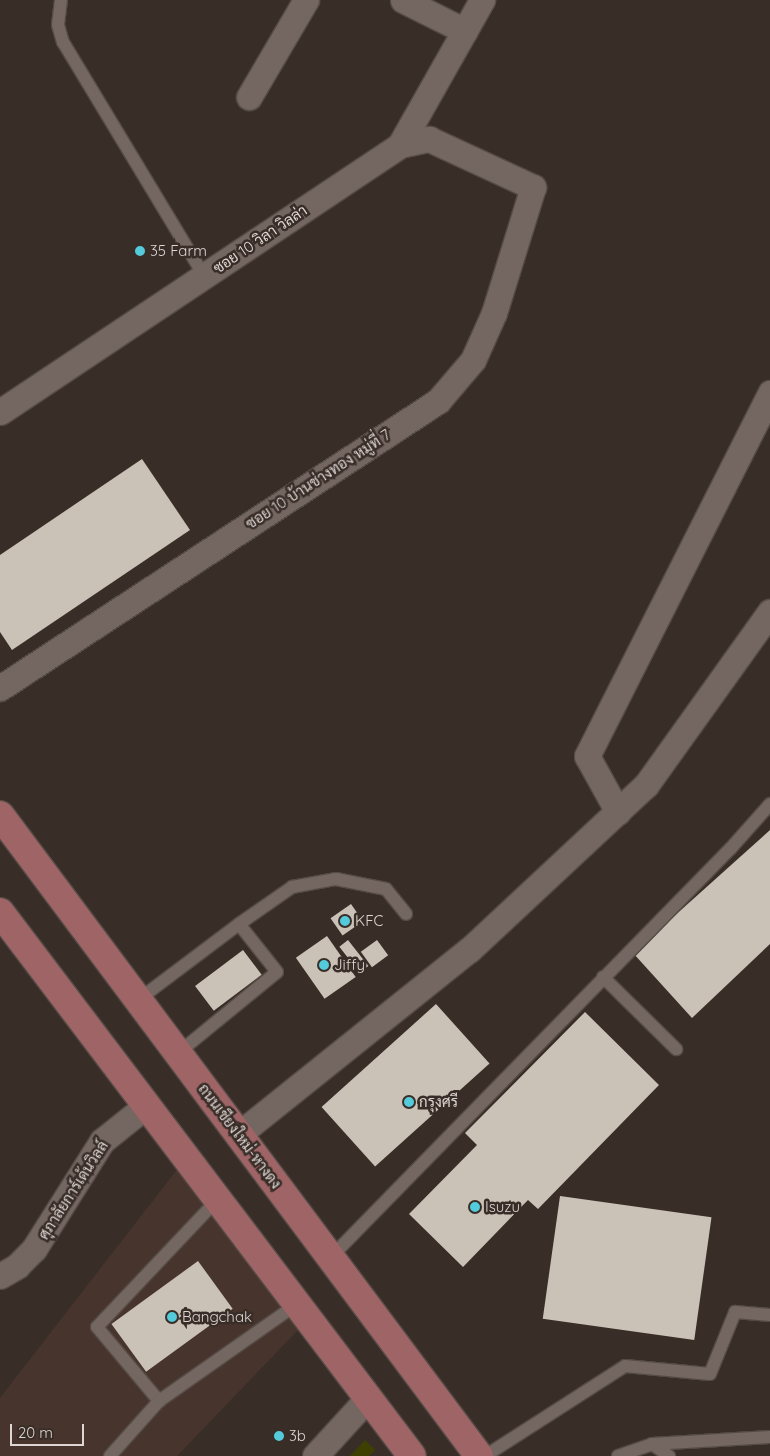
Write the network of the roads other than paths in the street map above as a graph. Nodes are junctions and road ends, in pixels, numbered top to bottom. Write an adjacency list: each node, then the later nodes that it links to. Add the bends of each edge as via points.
1 (61, 0): 9 (lane, via 58,25 63,42)
2 (306, 0): 6 (street)
3 (403, 0): 5 (street)
4 (482, 0): 5 (street)
5 (465, 31): 7 (street)
6 (249, 98)
7 (400, 145): 8 (street, ซอย 10 วิลา วิลล่า, via 429,139); 9 (street, ซอย 10 วิลา วิลล่า)
8 (533, 187): 13 (street, ซอย 10 บ้านช่างทอง หมู่ที่ 7, via 490,320 473,360 438,401)
9 (204, 276): 11 (street, ซอย 10 วิลา วิลล่า)
10 (770, 393): 15 (street, via 587,756)
11 (0, 412)
12 (770, 612): 15 (street, via 646,786)
13 (0, 688)
14 (770, 804): 20 (lane)
15 (618, 812): 25 (street, via 469,950)
16 (0, 815): 21 (main road, ถนนเชียงใหม่-หางดง)
17 (0, 912): 24 (main road)
18 (406, 914): 19 (lane, via 386,889 336,879 292,887)
19 (239, 924): 21 (lane); 23 (lane, via 278,972)
20 (603, 977): 22 (lane); 27 (lane)
21 (138, 1000): 23 (main road, ถนนเชียงใหม่-หางดง)
22 (676, 1049)
23 (178, 1053): 25 (main road, ถนนเชียงใหม่-หางดง)
24 (147, 1105): 26 (main road); 28 (street, ศุภาลัยการ์เด้นวิลล์, via 102,1141 34,1249 18,1266)
25 (239, 1134): 27 (main road, ถนนเชียงใหม่-หางดง)
26 (218, 1199): 29 (main road); 32 (lane, via 97,1327)
27 (331, 1257): 38 (main road, ถนนเชียงใหม่-หางดง)
28 (0, 1276)
29 (297, 1304): 31 (main road); 32 (lane)
30 (770, 1315): 39 (lane, via 735,1312 710,1374 625,1366)
31 (368, 1398): 36 (street); 37 (main road)
32 (159, 1402): 35 (lane)
33 (770, 1437): 34 (lane)
34 (652, 1444): 40 (lane); 41 (lane)
35 (110, 1456)
36 (315, 1456)
37 (412, 1456)
38 (479, 1456)
39 (485, 1456)
40 (618, 1456)
41 (669, 1456)

